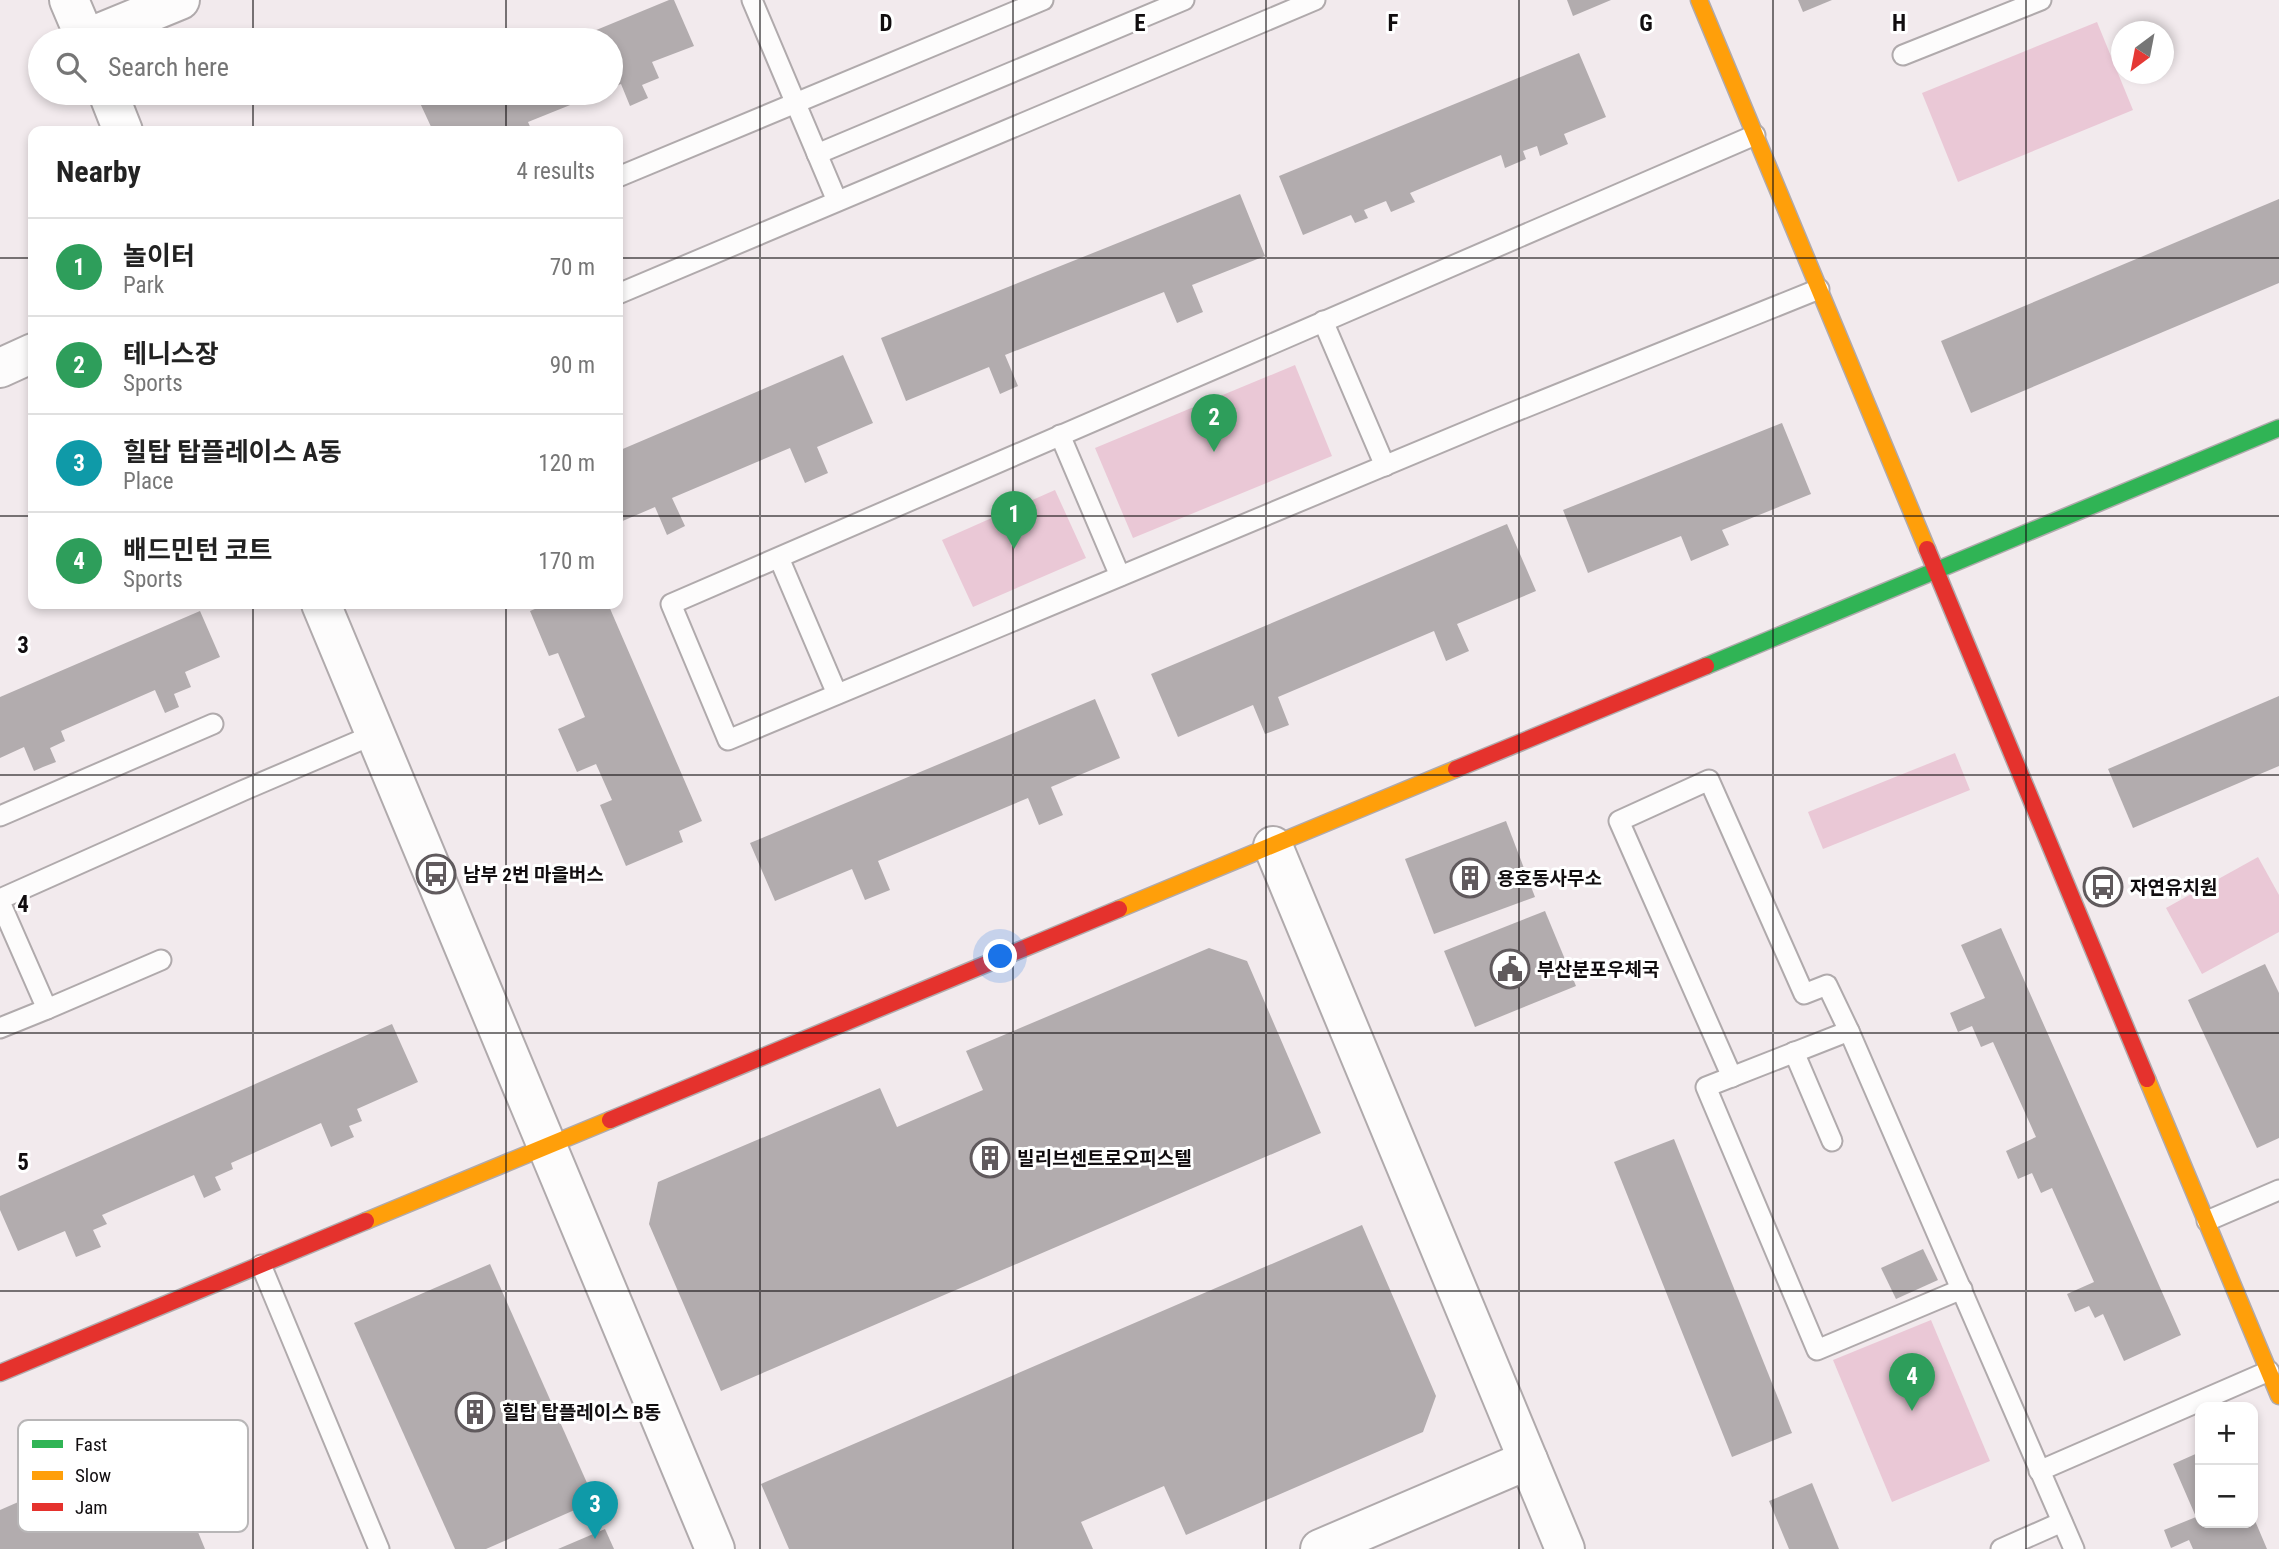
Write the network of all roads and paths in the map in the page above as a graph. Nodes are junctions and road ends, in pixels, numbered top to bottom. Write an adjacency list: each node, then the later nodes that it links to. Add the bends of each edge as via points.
1 (69, 0): 9 (street)
2 (180, 0): 10 (street)
3 (752, 0): 12 (lane)
4 (1044, 0): 12 (lane)
5 (1184, 0): 16 (lane)
6 (1315, 0): 18 (lane)
7 (1699, 0): 15 (street)
8 (2041, 0): 11 (lane)
9 (81, 28)
10 (114, 28)
11 (1903, 55)
12 (796, 103): 16 (lane); 17 (lane)
13 (113, 105): 14 (street)
14 (122, 126)
15 (1755, 135): 19 (street); 21 (lane)
16 (817, 154): 18 (lane)
17 (623, 175)
18 (837, 201): 20 (lane)
19 (1819, 289): 26 (lane); 28 (street)
20 (623, 291)
21 (1323, 321): 25 (lane); 26 (lane)
22 (28, 355): 23 (street)
23 (0, 368)
24 (2279, 428): 28 (street)
25 (1060, 435): 27 (lane); 29 (lane)
26 (1385, 466): 29 (lane)
27 (779, 558): 31 (lane); 31 (lane, via 671,604 728,740)
28 (1936, 570): 35 (street); 46 (street)
29 (1120, 576): 31 (lane)
30 (323, 609): 33 (street)
31 (837, 694)
32 (213, 724): 34 (lane)
33 (375, 734): 36 (lane); 44 (street)
34 (0, 816)
35 (1273, 846): 44 (street); 52 (street)
36 (0, 901): 38 (lane)
37 (160, 960): 38 (lane)
38 (47, 1009): 39 (lane)
39 (0, 1028)
40 (1849, 1031): 41 (lane); 42 (lane, via 1827,985 1804,994 1709,780 1619,821); 48 (lane)
41 (1794, 1052): 42 (lane); 43 (lane)
42 (1732, 1077): 48 (lane, via 1706,1087 1817,1350)
43 (1832, 1141)
44 (547, 1147): 47 (street); 56 (street)
45 (2279, 1190): 46 (lane)
46 (2207, 1221): 49 (street)
47 (261, 1265): 50 (street); 55 (lane)
48 (1962, 1289): 53 (lane)
49 (2269, 1371): 51 (street); 53 (lane)
50 (0, 1373)
51 (2279, 1396)
52 (1528, 1460): 57 (street); 58 (street)
53 (2039, 1471): 54 (lane)
54 (2062, 1522): 59 (lane); 60 (lane)
55 (379, 1549)
56 (715, 1549)
57 (1320, 1549)
58 (1565, 1549)
59 (2001, 1549)
60 (2074, 1549)

